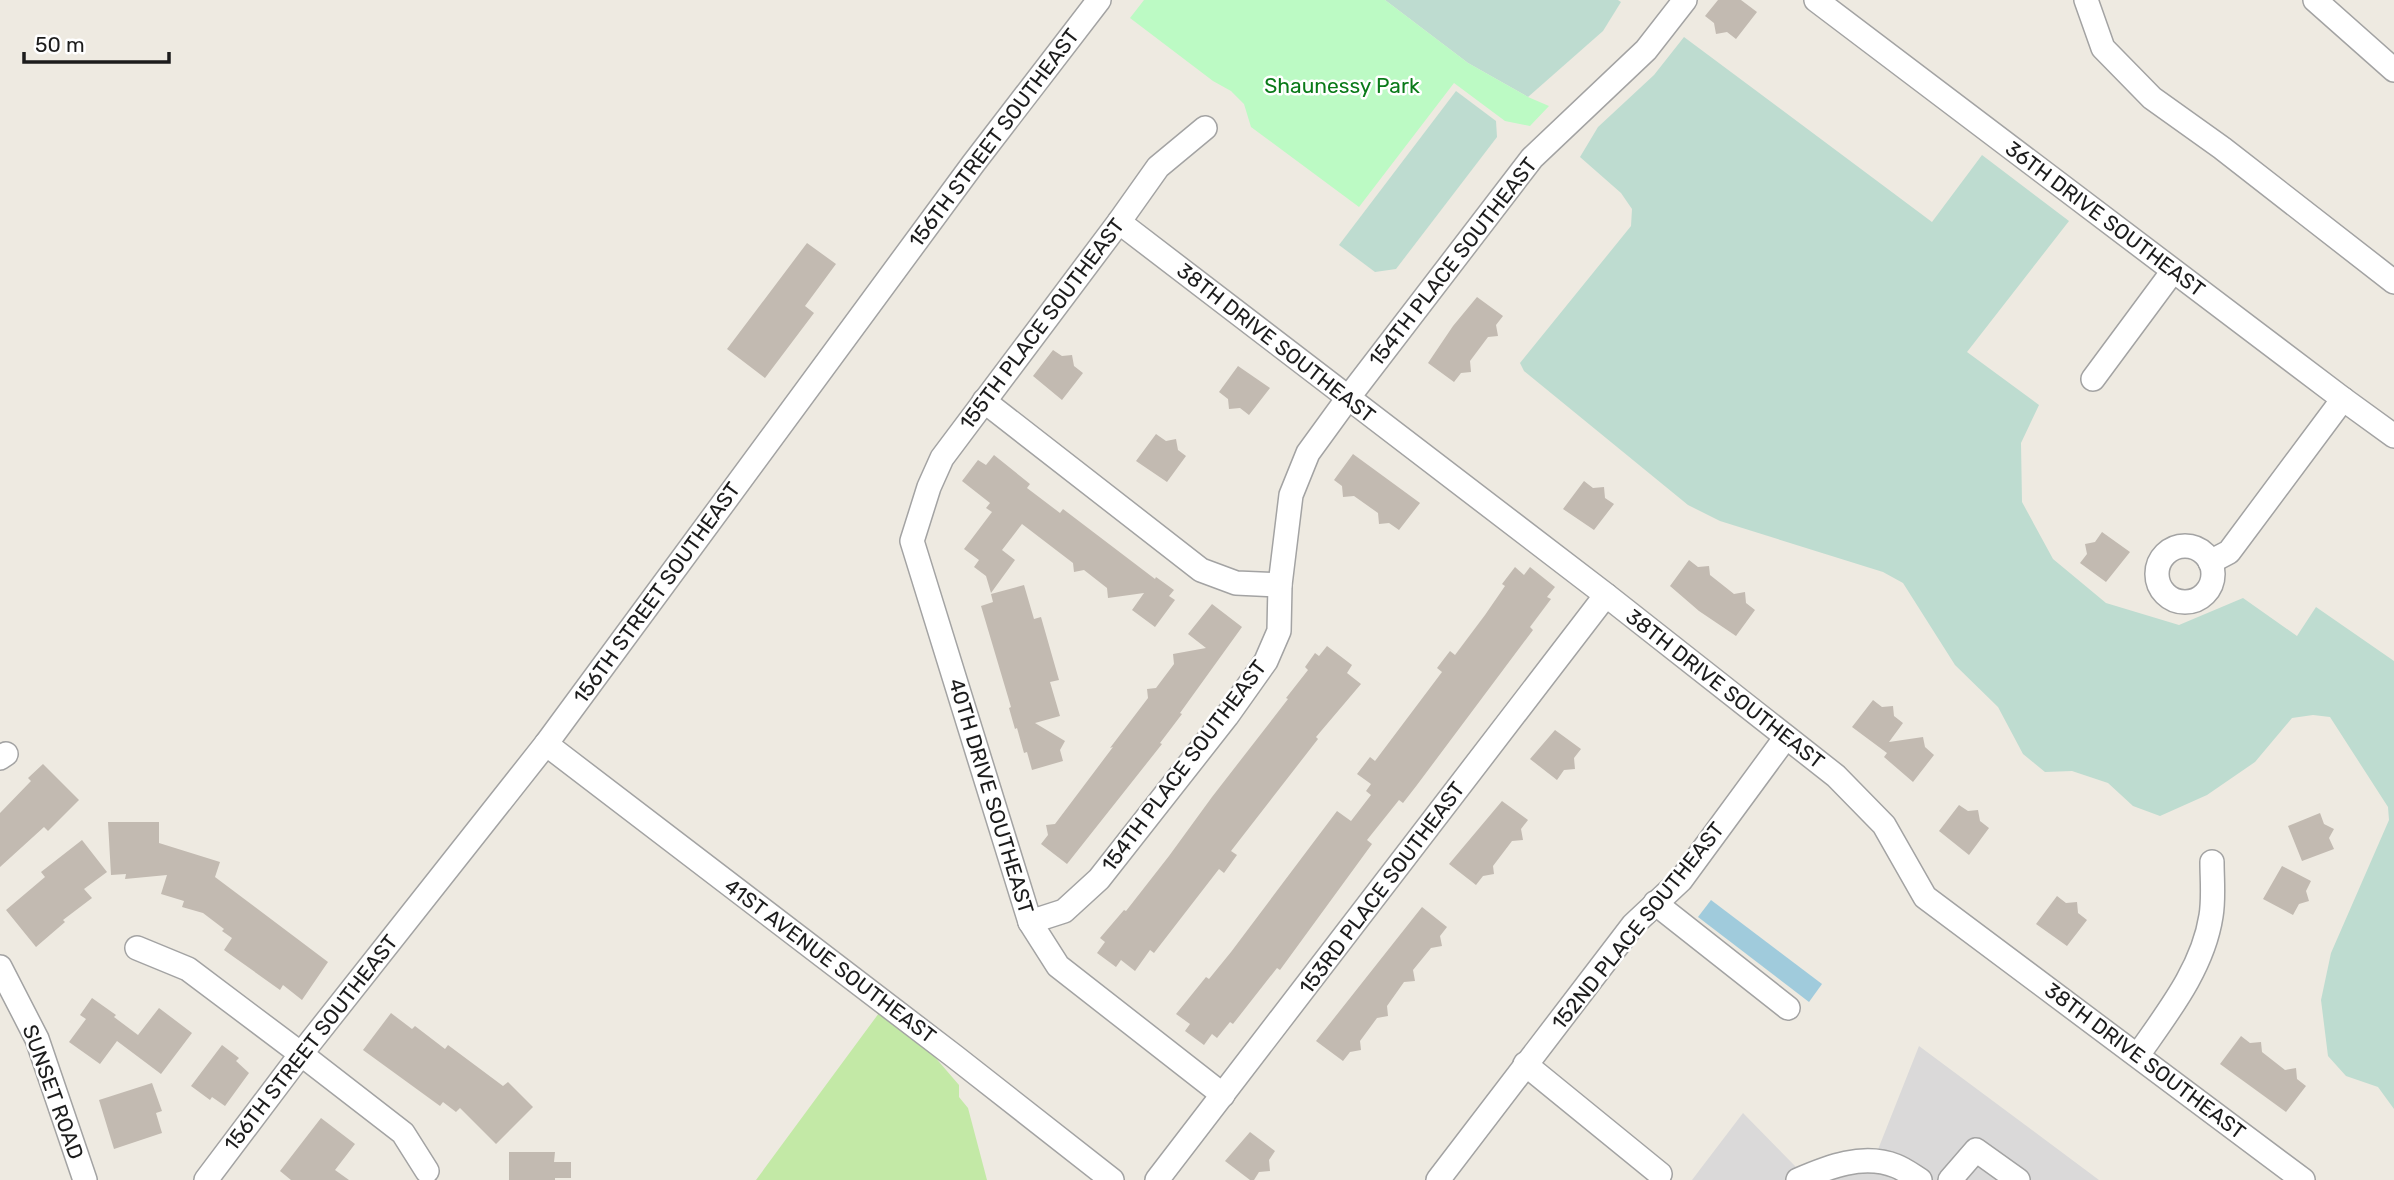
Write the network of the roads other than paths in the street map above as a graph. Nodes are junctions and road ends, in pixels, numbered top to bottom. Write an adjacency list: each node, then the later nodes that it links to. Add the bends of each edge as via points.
1 (1099, 0): 21 (street, 156TH STREET SOUTHEAST)
2 (1685, 0): 12 (street, 154TH PLACE SOUTHEAST, via 1646,50 1532,158)
3 (1816, 0): 9 (street, 36TH DRIVE SOUTHEAST)
4 (2086, 0): 10 (street, via 2103,48 2152,98)
5 (2315, 0): 6 (street)
6 (2394, 70)
7 (1205, 128): 8 (street, 155TH PLACE SOUTHEAST, via 1158,167)
8 (1119, 222): 12 (street, 38TH DRIVE SOUTHEAST); 14 (street, 155TH PLACE SOUTHEAST)
9 (2173, 271): 11 (street); 13 (street, 36TH DRIVE SOUTHEAST)
10 (2394, 282)
11 (2093, 379)
12 (1348, 398): 18 (street, 154TH PLACE SOUTHEAST, via 1308,453 1291,495); 19 (street, 38TH DRIVE SOUTHEAST)
13 (2343, 400): 15 (street, 36TH DRIVE SOUTHEAST); 17 (street, via 2229,552)
14 (984, 401): 16 (street, 155TH PLACE SOUTHEAST, via 942,458); 18 (street, via 1201,570 1236,583)
15 (2394, 436)
16 (912, 541): 24 (street, 40TH DRIVE SOUTHEAST)
17 (2210, 562)
18 (1280, 585): 24 (street, 154TH PLACE SOUTHEAST, via 1279,631 1266,661 1227,716 1099,879 1064,911)
19 (1606, 595): 20 (street, 38TH DRIVE SOUTHEAST); 31 (street, 153RD PLACE SOUTHEAST)
20 (1786, 737): 23 (street, 152ND PLACE SOUTHEAST, via 1681,880); 29 (street, 38TH DRIVE SOUTHEAST, via 1836,776 1884,825 1925,897)
21 (546, 744): 28 (street, 156TH STREET SOUTHEAST); 36 (street, 41ST AVENUE SOUTHEAST)
22 (2212, 862): 29 (street, via 2211,916 2191,975)
23 (1655, 903): 27 (street); 30 (street, 152ND PLACE SOUTHEAST)
24 (1030, 922): 31 (street, 40TH DRIVE SOUTHEAST, via 1058,966)
25 (137, 948): 28 (street, via 188,969)
26 (0, 967): 34 (street, SUNSET ROAD, via 37,1039)
27 (1788, 1008)
28 (301, 1054): 32 (street, via 403,1133); 35 (street, 156TH STREET SOUTHEAST)
29 (2138, 1055): 43 (street, 38TH DRIVE SOUTHEAST)
30 (1525, 1064): 33 (street); 38 (street, 152ND PLACE SOUTHEAST)
31 (1223, 1095): 37 (street, 153RD PLACE SOUTHEAST)
32 (427, 1171)
33 (1660, 1174)
34 (85, 1180)
35 (206, 1180)
36 (1112, 1180)
37 (1157, 1180)
38 (1438, 1180)
39 (1798, 1180): 40 (street, via 1836,1164 1866,1161 1895,1165)
40 (1920, 1180)
41 (1950, 1180): 42 (street, via 1976,1150)
42 (2018, 1180)
43 (2303, 1180)

